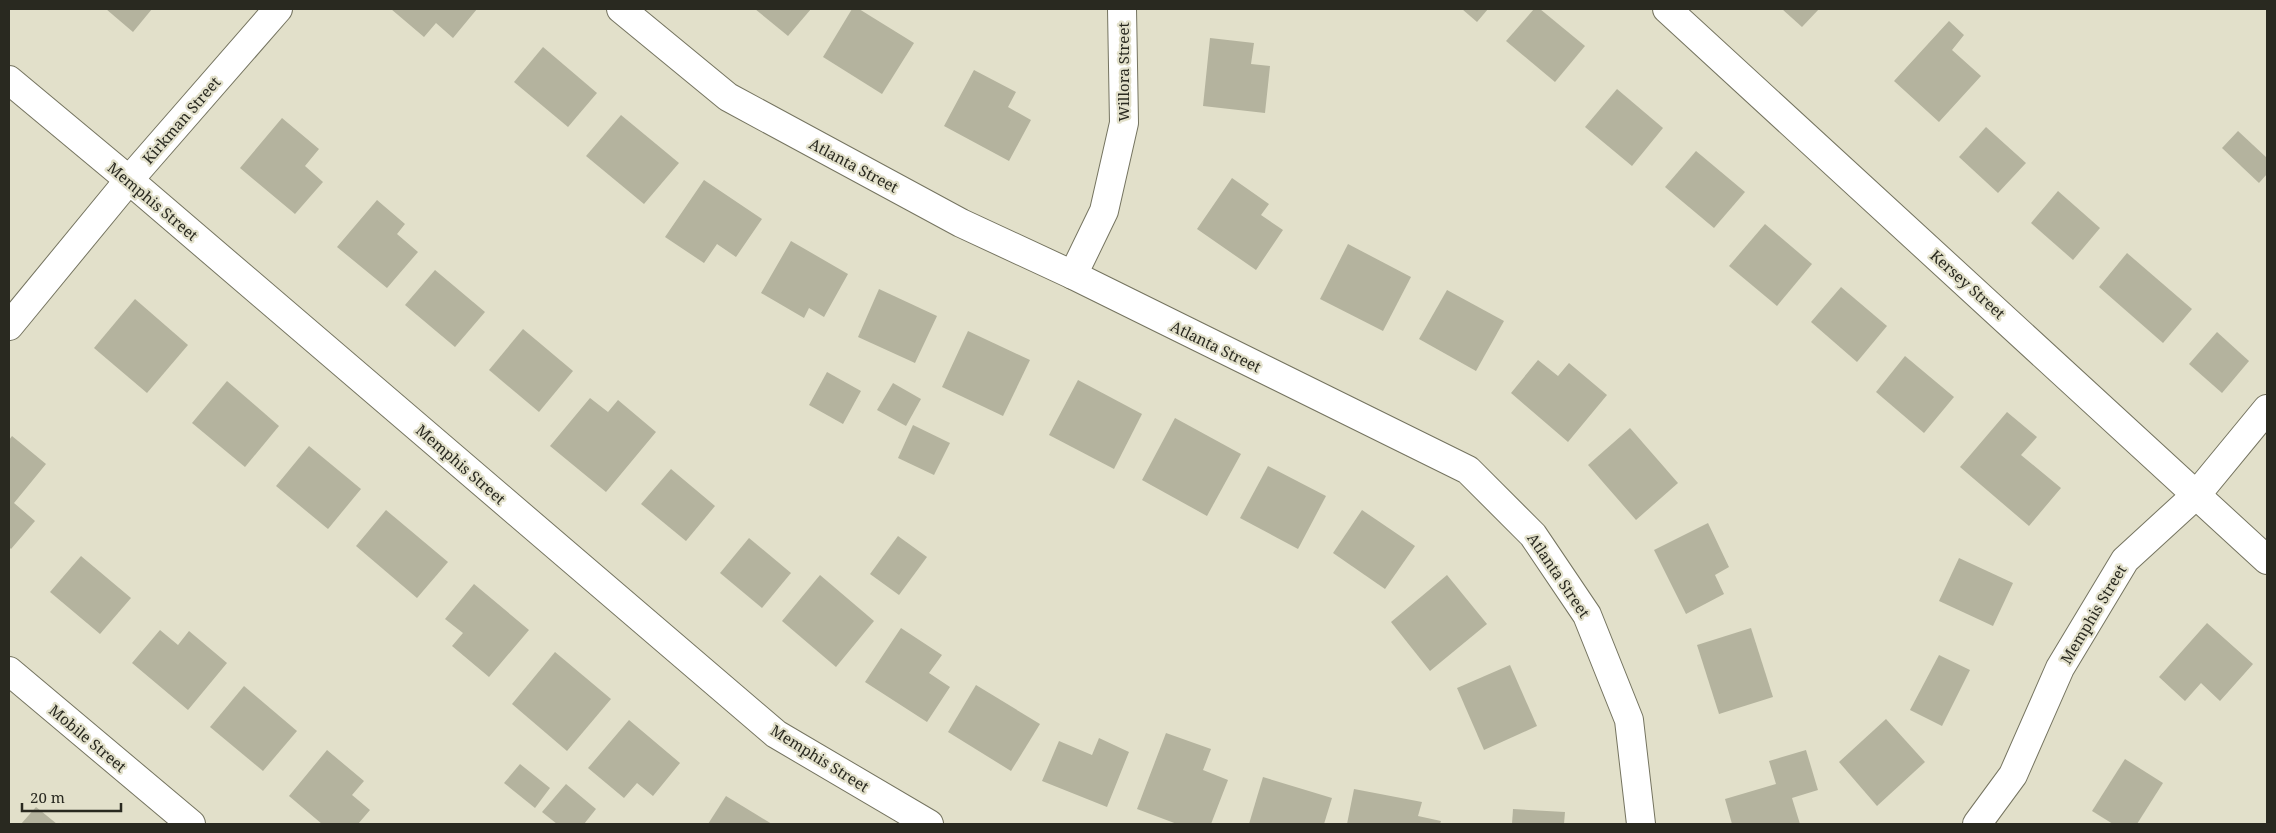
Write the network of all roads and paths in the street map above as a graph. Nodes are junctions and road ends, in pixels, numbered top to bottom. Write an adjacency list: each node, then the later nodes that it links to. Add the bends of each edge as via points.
1 (278, 9): 6 (street, Kirkman Street)
2 (621, 9): 7 (street, Atlanta Street, via 728,97 961,223)
3 (1122, 9): 7 (street, Willora Street, via 1124,123 1104,211)
4 (1667, 9): 10 (street, Kersey Street)
5 (9, 80): 6 (street, Memphis Street)
6 (129, 180): 8 (street, Kirkman Street); 14 (street, Memphis Street, via 776,734)
7 (1073, 275): 15 (street, Atlanta Street, via 1468,470 1533,535 1588,615 1629,720)
8 (9, 326)
9 (2267, 409): 10 (street, Memphis Street)
10 (2197, 494): 11 (street, Kersey Street); 16 (street, Memphis Street, via 2125,560 2060,668 2013,775)
11 (2267, 560)
12 (9, 670): 13 (street, Mobile Street)
13 (191, 824)
14 (929, 824)
15 (1641, 824)
16 (1977, 824)

